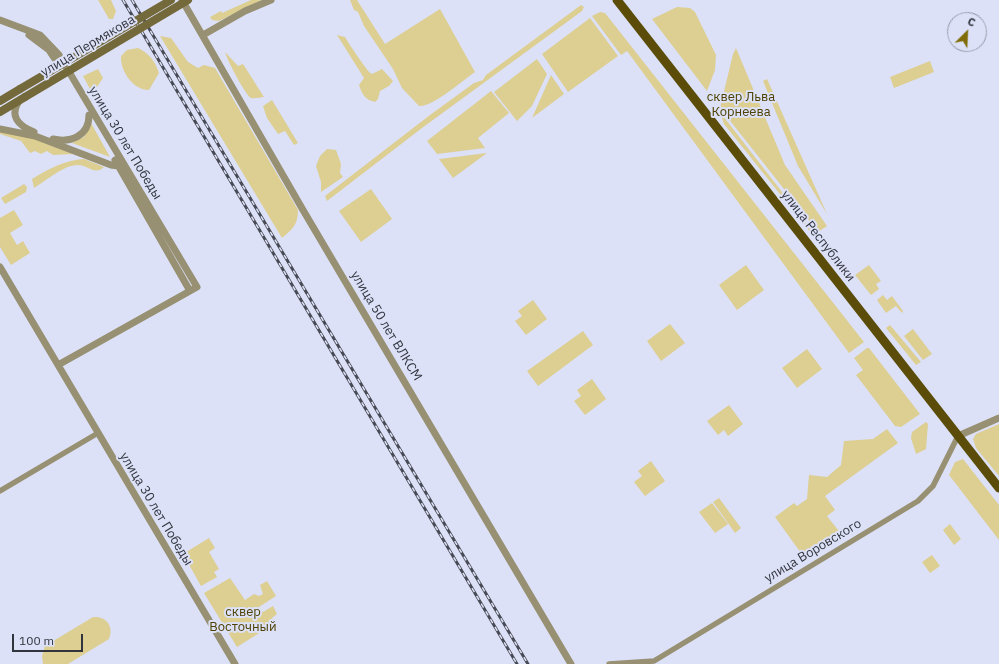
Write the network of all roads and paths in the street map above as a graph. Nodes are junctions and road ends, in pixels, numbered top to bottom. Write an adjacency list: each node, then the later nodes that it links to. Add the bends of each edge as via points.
1 (171, 0): 9 (main road, улица Пермякова, bridge)
2 (182, 0): 7 (street, улица 50 лет ВЛКСМ)
3 (188, 0): 8 (main road, улица Пермякова, bridge)
4 (271, 0): 7 (street, via 245,11)
5 (617, 0): 19 (main road, улица Республики)
6 (4, 22): 11 (street, улица 30 лет Победы, via 36,39 49,50); 14 (street, улица 30 лет Победы, via 40,35 53,47)
7 (203, 35): 23 (street, улица 50 лет ВЛКСМ, via 306,216)
8 (23, 99): 10 (main road, улица Пермякова); 13 (street, via 15,110 18,122)
9 (1, 100)
10 (0, 112)
11 (88, 115): 13 (street, via 88,124 81,135 68,140); 14 (street, улица 30 лет Победы)
12 (0, 129): 14 (street, via 35,136 112,165)
13 (54, 140): 14 (street)
14 (120, 165): 16 (street, улица 30 лет Победы, via 194,289)
15 (0, 268): 16 (street, улица 30 лет Победы)
16 (58, 365): 18 (street, улица 30 лет Победы)
17 (999, 418): 19 (street)
18 (98, 434): 21 (street); 22 (street, улица 30 лет Победы)
19 (958, 436): 20 (main road, улица Республики); 24 (street, улица Воровского, via 932,486 918,501 654,661)
20 (999, 488)
21 (0, 491)
22 (235, 664)
23 (571, 664)
24 (609, 664)

